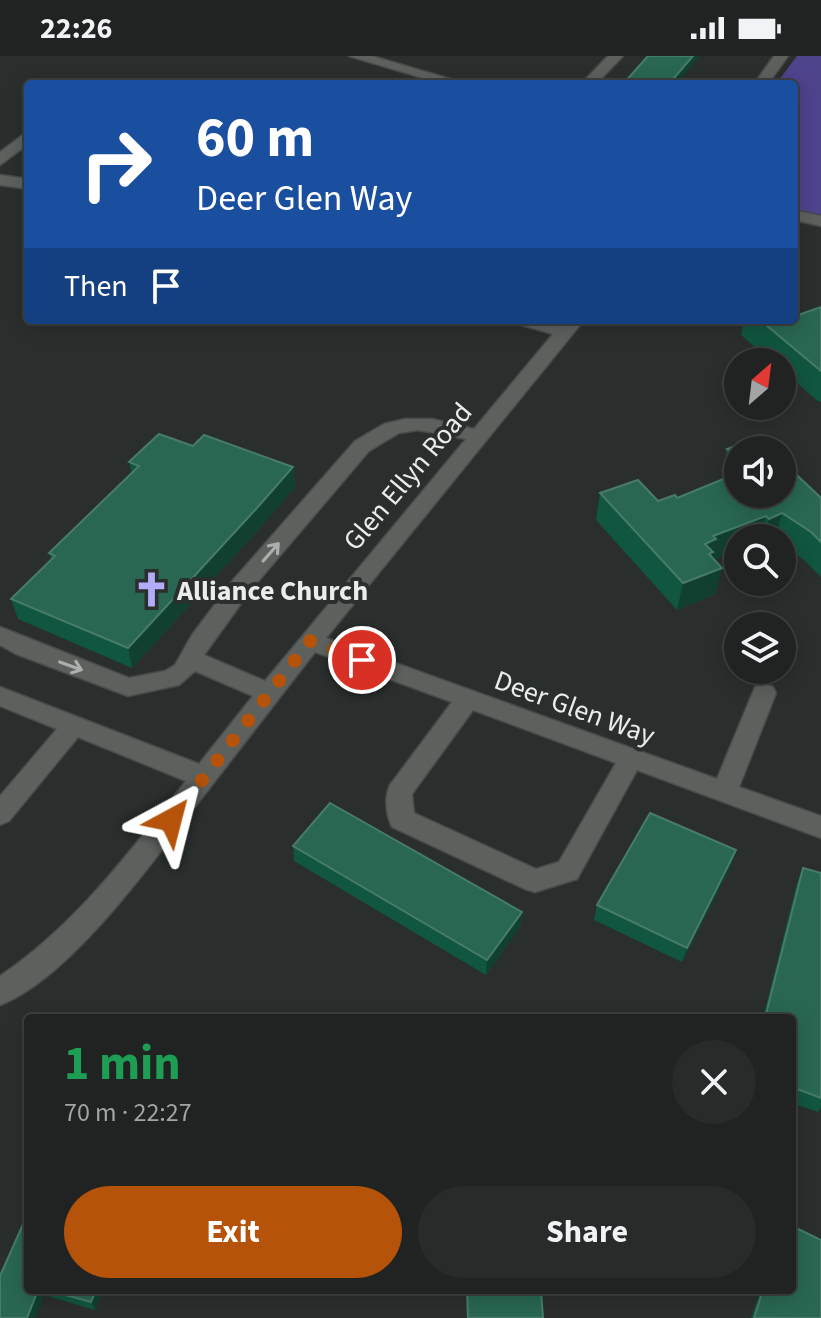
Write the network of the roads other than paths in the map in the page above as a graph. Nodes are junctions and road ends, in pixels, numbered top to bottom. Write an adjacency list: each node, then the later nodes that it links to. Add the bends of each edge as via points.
1 (356, 56): 4 (street)
2 (616, 56): 5 (street)
3 (781, 56): 6 (street)
4 (445, 80)
5 (592, 80)
6 (764, 80)
7 (24, 139): 8 (street)
8 (0, 160)
9 (0, 180): 10 (street)
10 (24, 183)
11 (798, 216): 12 (street)
12 (821, 221)
13 (570, 326): 14 (street, Glen Ellyn Road)
14 (479, 436): 16 (street, Glen Ellyn Road); 17 (street, one-way to 14, via 242,585 381,430 424,424)
15 (0, 635): 17 (street, one-way to 17, via 128,687 171,679)
16 (310, 641): 18 (street, Glen Ellyn Road); 21 (street, Deer Glen Way)
17 (192, 660): 18 (street)
18 (269, 693): 24 (street, Glen Ellyn Road)
19 (764, 693): 25 (street)
20 (0, 696): 22 (street)
21 (467, 700): 23 (street, Deer Glen Way); 23 (street, via 399,792 401,819 535,881 568,871)
22 (74, 725): 24 (street); 26 (street)
23 (631, 759): 25 (street, Deer Glen Way)
24 (204, 777): 28 (street, Glen Ellyn Road, via 97,911 28,974)
25 (724, 792): 27 (street, Deer Glen Way)
26 (0, 814)
27 (821, 827)
28 (0, 992)

